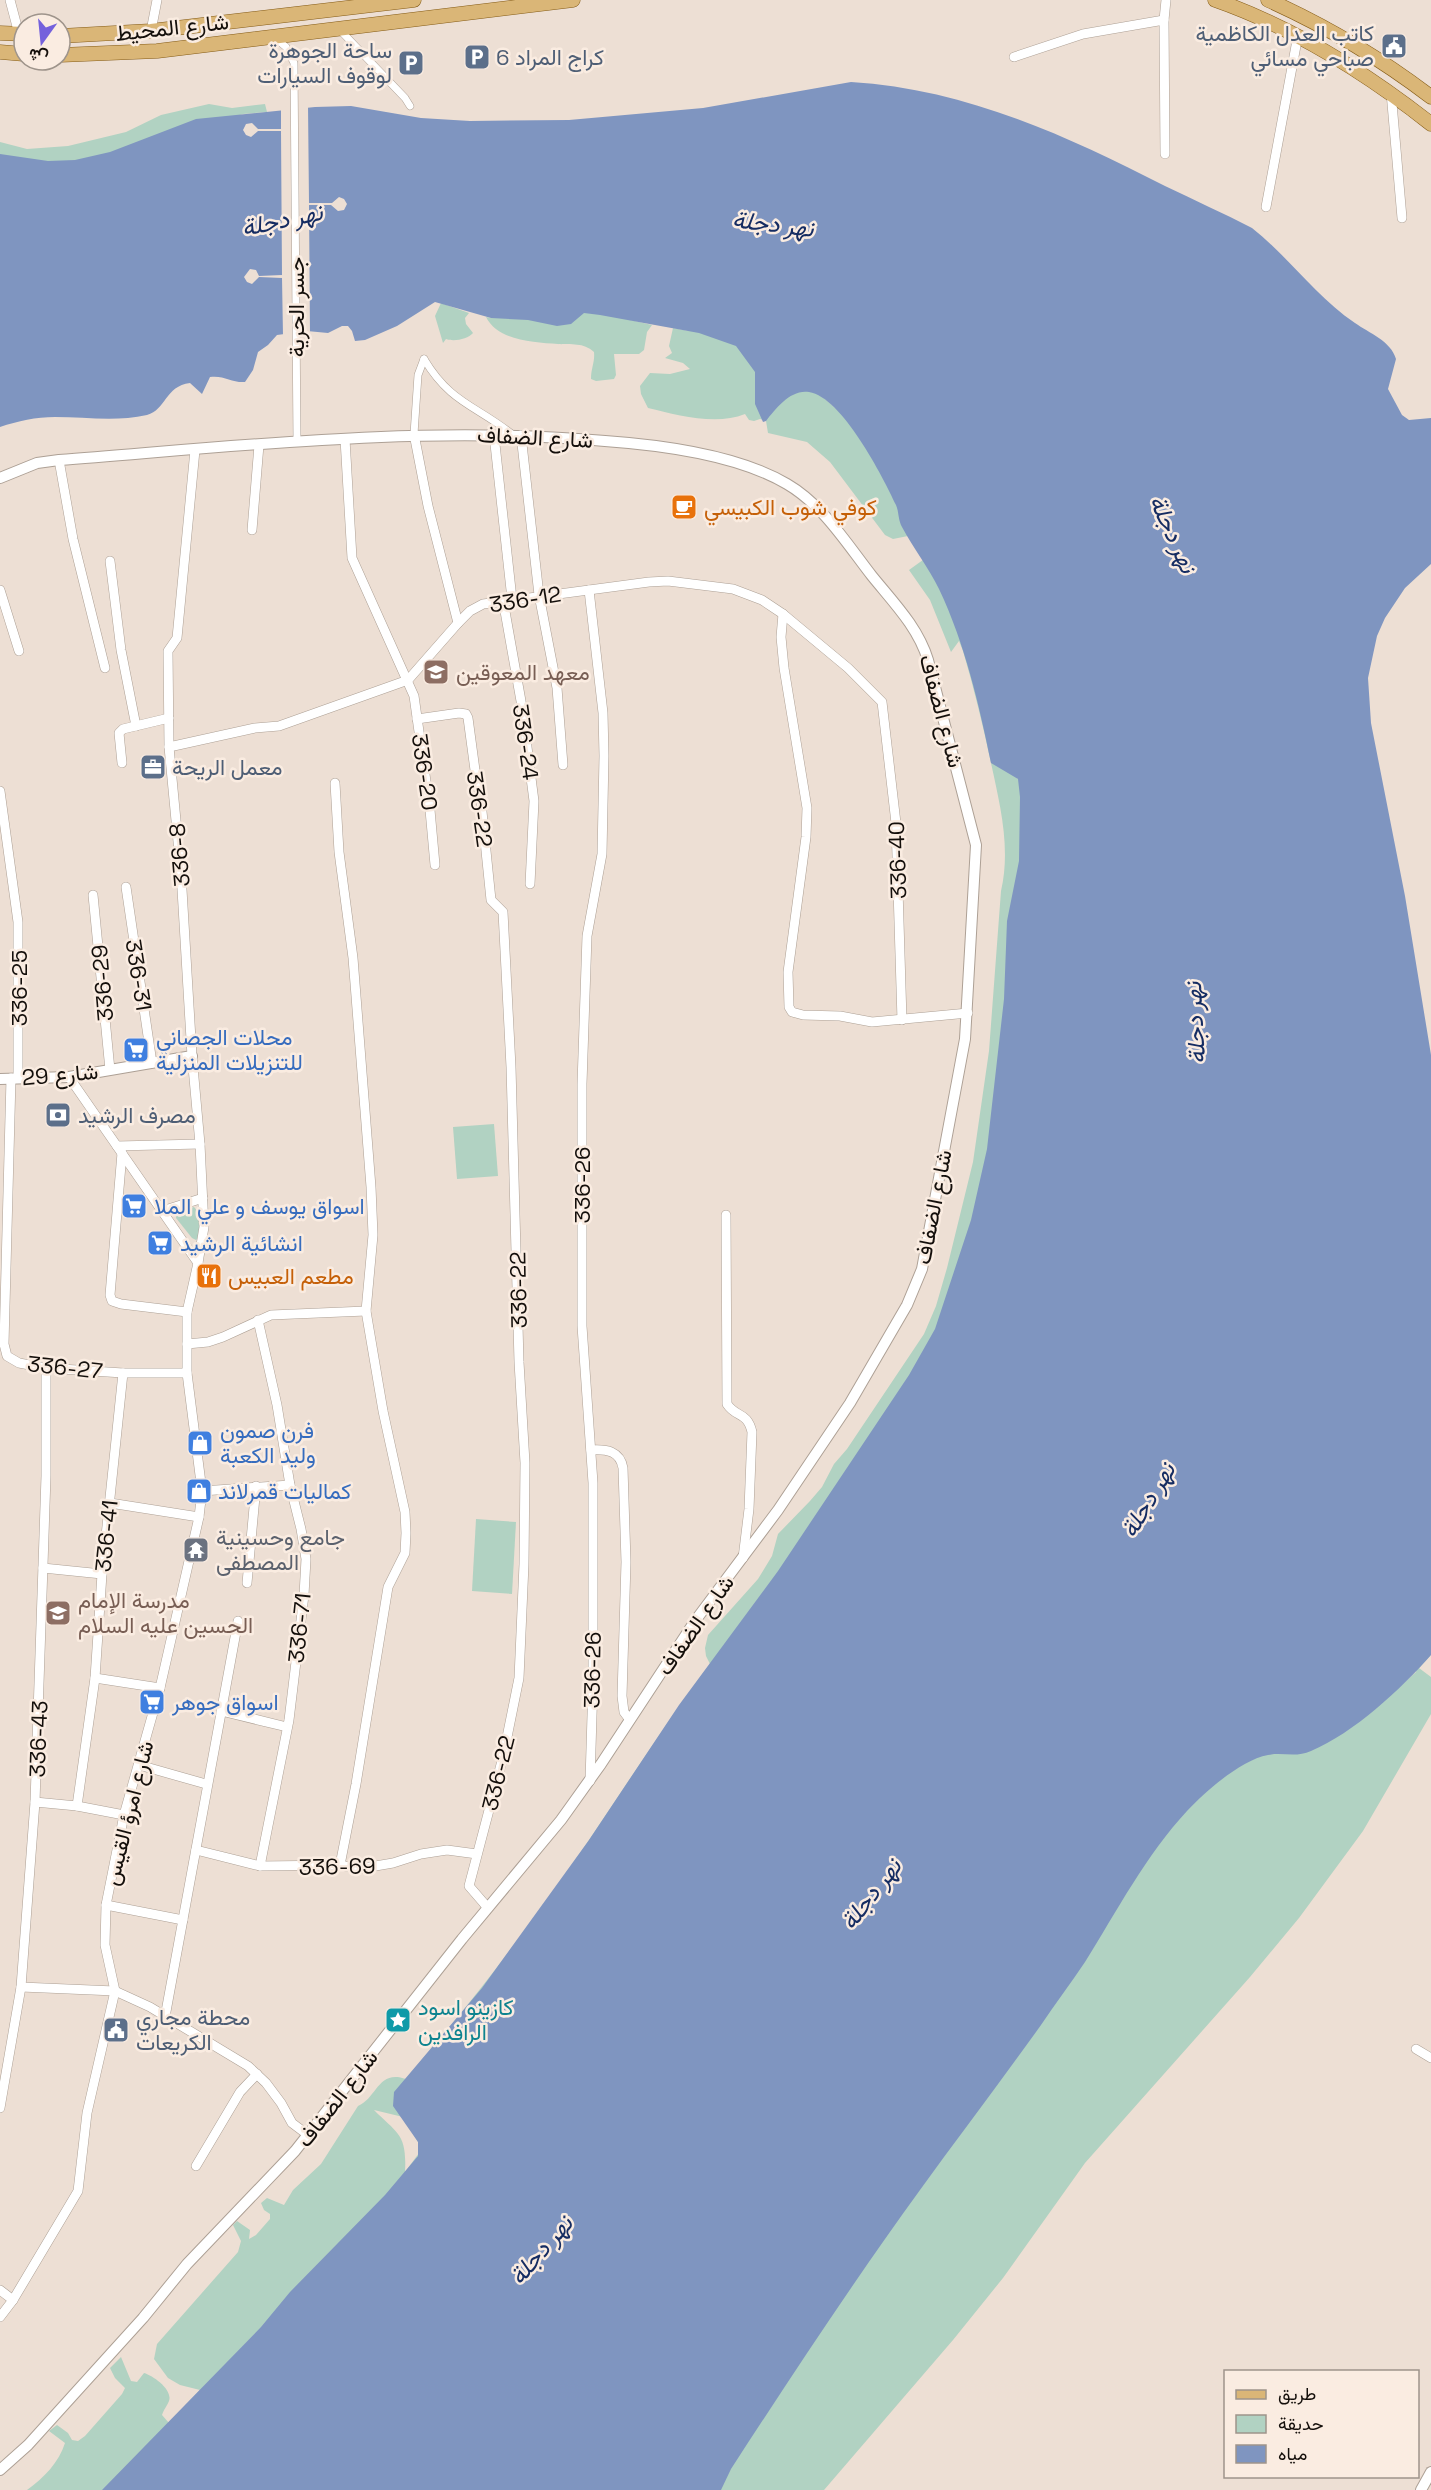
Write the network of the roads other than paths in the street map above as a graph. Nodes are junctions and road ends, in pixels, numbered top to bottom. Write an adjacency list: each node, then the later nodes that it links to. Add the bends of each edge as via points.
1 (157, 0): 12 (street)
2 (414, 0): 7 (main road, شارع المحيط)
3 (573, 0): 11 (main road, شارع المحيط)
4 (1166, 0): 10 (street)
5 (1215, 0): 14 (main road)
6 (1268, 0): 20 (main road, via 1366,51)
7 (356, 3): 8 (main road, شارع المحيط)
8 (272, 17): 9 (main road, شارع المحيط); 15 (main road, via 269,26)
9 (246, 20): 12 (main road, شارع المحيط); 16 (main road, via 253,30)
10 (1164, 20): 18 (street, via 1083,34); 23 (street)
11 (339, 29): 15 (main road, شارع المحيط); 21 (street)
12 (151, 31): 13 (main road, شارع المحيط)
13 (72, 35)
14 (1298, 35): 19 (main road); 24 (street)
15 (274, 37): 16 (main road, شارع المحيط); 30 (street, جسر الحرية, via 286,47 294,63)
16 (250, 40): 17 (main road, شارع المحيط, via 157,51)
17 (72, 55)
18 (1014, 57)
19 (1391, 92): 22 (main road); 25 (street)
20 (1431, 97)
21 (410, 106)
22 (1431, 124)
23 (1165, 154)
24 (1266, 207)
25 (1402, 219)
26 (414, 434): 27 (street, شارع الضفاف); 28 (street, via 418,375 424,359 451,395); 29 (street, شارع الضفاف); 42 (street)
27 (494, 435): 28 (street, شارع الضفاف); 40 (street, 336-24)
28 (517, 435): 39 (street); 59 (street, شارع الضفاف, via 685,450 759,471 786,483 819,509 918,633 976,836)
29 (345, 439): 30 (street, شارع الضفاف); 45 (street, 336-20, via 352,558)
30 (297, 442): 31 (street, شارع الضفاف)
31 (259, 445): 32 (street, شارع الضفاف); 35 (street)
32 (195, 450): 33 (street, شارع الضفاف); 47 (street, 336-8, via 177,638 168,651)
33 (59, 460): 34 (street, شارع الضفاف); 44 (street, via 73,538)
34 (0, 478)
35 (252, 530)
36 (110, 561): 49 (street)
37 (0, 590): 43 (street)
38 (589, 590): 39 (street, 336-12); 41 (street, 336-12, via 633,582 733,589); 79 (street, 336-26, via 604,756 602,854 587,936 582,1084 582,1326)
39 (539, 595): 40 (street, 336-12); 52 (street, via 557,688)
40 (508, 599): 42 (street, 336-12, via 476,607); 56 (street, 336-24, via 534,801)
41 (783, 614): 46 (street, 336-12); 60 (street, via 784,668 807,808 788,972 789,1007 800,1014 866,1022)
42 (458, 623): 45 (street, 336-12)
43 (19, 651)
44 (105, 668)
45 (408, 680): 48 (street, 336-20); 50 (street, 336-12, via 279,726)
46 (882, 702): 60 (street, 336-40, via 896,823)
47 (169, 718): 49 (street); 50 (street, 336-8)
48 (417, 719): 55 (street, 336-20); 102 (street, 336-22, via 459,713 468,718 491,900 503,912 525,1463 520,1655 503,1757)
49 (136, 726): 51 (street, via 119,733)
50 (169, 747): 61 (street, 336-8)
51 (122, 763)
52 (563, 765)
53 (335, 783): 72 (street, via 371,1187 373,1235)
54 (0, 791): 65 (street, 336-25, via 18,922)
55 (435, 865)
56 (530, 884)
57 (126, 887): 62 (street, 336-31)
58 (93, 895): 63 (street, 336-29)
59 (968, 1013): 60 (street); 85 (street, شارع الضفاف, via 916,1285 850,1403)
60 (902, 1020)
61 (192, 1056): 62 (street, شارع 29); 66 (street, 336-8)
62 (152, 1063): 63 (street, شارع 29)
63 (110, 1070): 64 (street, شارع 29)
64 (69, 1077): 65 (street, شارع 29); 67 (street)
65 (10, 1078): 76 (street, 336-27, via 4,1344 7,1356 19,1363)
66 (200, 1144): 67 (street); 68 (street, 336-8)
67 (119, 1149): 69 (street); 73 (street, via 112,1301)
68 (203, 1198): 69 (street); 71 (street, 336-8, via 204,1227)
69 (162, 1211): 71 (street)
70 (726, 1215): 85 (street, via 727,1404 744,1415 752,1432)
71 (198, 1263): 73 (street, شارع امرؤ القيس)
72 (366, 1311): 74 (street, via 271,1315); 103 (street, via 405,1512 405,1553 388,1587)
73 (187, 1312): 75 (street, شارع امرؤ القيس)
74 (258, 1320): 75 (street, via 223,1337); 80 (street, 336-71)
75 (187, 1344): 78 (street, شارع امرؤ القيس)
76 (46, 1368): 77 (street, 336-27); 86 (street, 336-43)
77 (123, 1373): 78 (street, 336-27); 83 (street, 336-41)
78 (188, 1373): 82 (street, شارع امرؤ القيس)
79 (591, 1450): 93 (street, via 610,1450 622,1462 626,1562 622,1696 624,1712); 96 (street, 336-26)
80 (290, 1485): 81 (street); 94 (street, 336-71, via 306,1559)
81 (256, 1486): 82 (street); 88 (street)
82 (202, 1491): 84 (street, شارع امرؤ القيس)
83 (110, 1503): 84 (street); 87 (street, 336-41)
84 (199, 1517): 91 (street, شارع امرؤ القيس)
85 (743, 1558): 93 (street, شارع الضفاف, via 694,1622)
86 (43, 1568): 87 (street); 98 (street, 336-43)
87 (102, 1574): 90 (street, 336-41)
88 (247, 1583)
89 (238, 1621): 92 (street)
90 (95, 1678): 91 (street); 99 (street, 336-41)
91 (160, 1688): 95 (street, شارع امرؤ القيس)
92 (221, 1711): 94 (street); 97 (street)
93 (630, 1720): 96 (street, شارع الضفاف)
94 (287, 1727): 104 (street, 336-71)
95 (139, 1765): 97 (street); 100 (street, شارع امرؤ القيس)
96 (590, 1781): 106 (street, شارع الضفاف)
97 (206, 1784): 101 (street)
98 (35, 1802): 99 (street); 108 (street, 336-43)
99 (77, 1806): 100 (street)
100 (124, 1815): 105 (street, شارع امرؤ القيس)
101 (196, 1850): 104 (street, 336-69); 107 (street)
102 (477, 1854): 103 (street, 336-69, via 447,1850 358,1869); 106 (street, 336-22, via 469,1887)
103 (340, 1865): 104 (street, 336-69)
104 (260, 1866)
105 (106, 1905): 107 (street); 109 (street, شارع امرؤ القيس, via 105,1945)
106 (488, 1908): 115 (street, شارع الضفاف)
107 (183, 1920): 110 (street)
108 (21, 1987): 109 (street); 114 (street, 336-43)
109 (115, 1991): 110 (street); 118 (street, شارع امرؤ القيس, via 87,2113 78,2191)
110 (165, 2017): 113 (street, via 236,2057)
111 (1416, 2049): 112 (street)
112 (1431, 2058)
113 (257, 2074): 115 (street, via 292,2123); 116 (street, via 240,2092)
114 (0, 2108)
115 (308, 2135): 120 (street, شارع الضفاف, via 28,2445)
116 (196, 2166)
117 (0, 2290): 118 (street)
118 (13, 2300): 119 (street, شارع امرؤ القيس)
119 (0, 2317)
120 (0, 2470)
121 (1431, 2472): 122 (street)
122 (1421, 2490)

